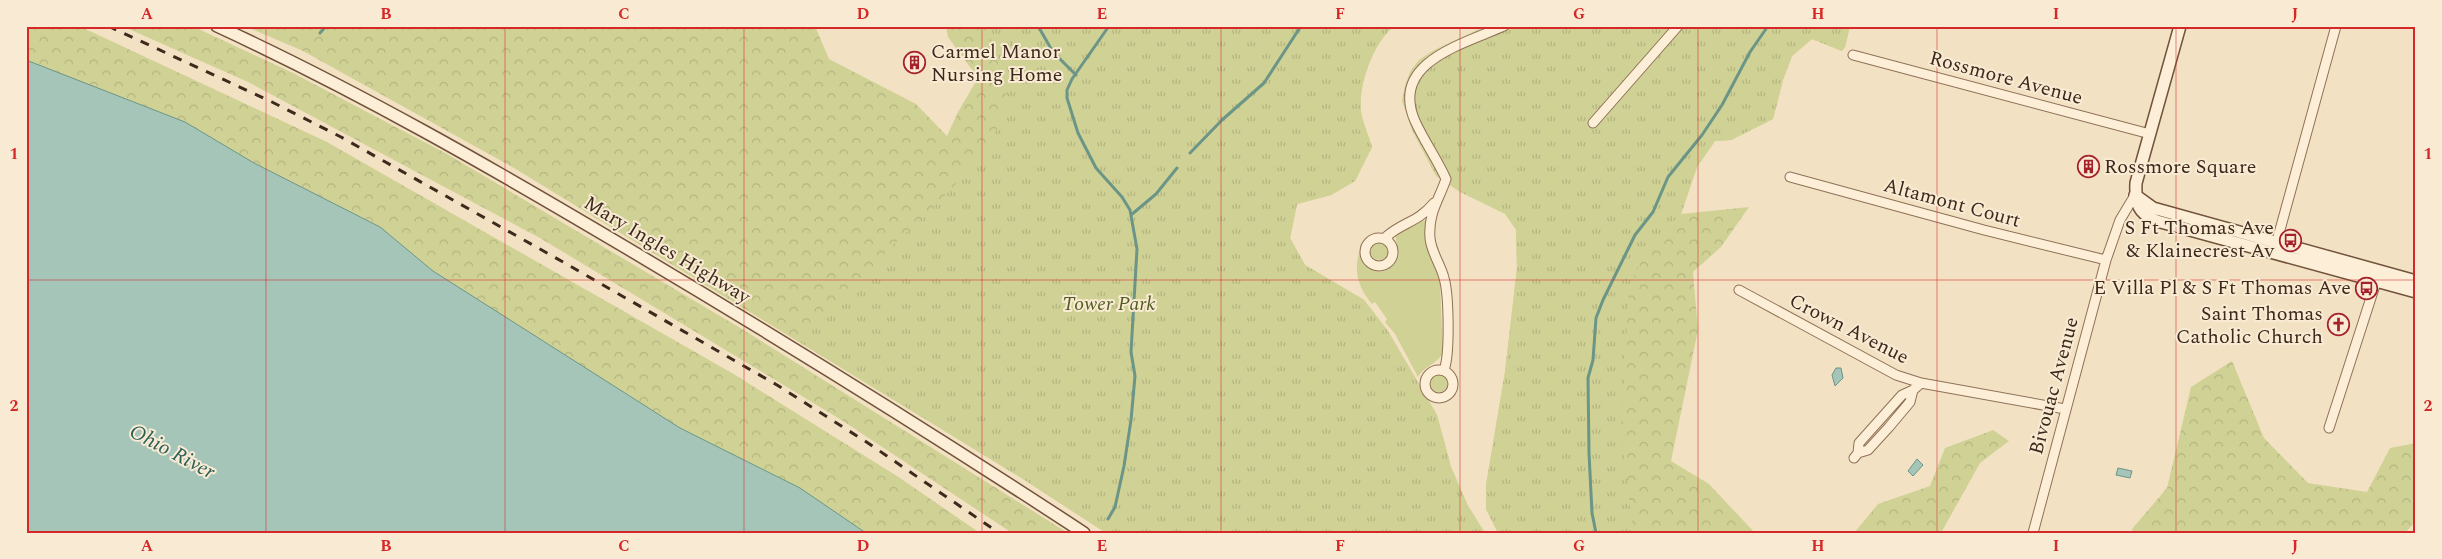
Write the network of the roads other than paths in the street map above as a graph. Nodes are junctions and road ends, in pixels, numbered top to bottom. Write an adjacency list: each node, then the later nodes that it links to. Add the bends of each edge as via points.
1 (217, 26): 24 (street, Mary Ingles Highway, via 333,81 526,188 783,342)
2 (1504, 26): 11 (street, via 1428,62 1413,79 1409,91 1414,120 1446,179)
3 (1678, 26): 7 (street)
4 (2180, 26): 8 (street)
5 (2336, 26): 13 (street)
6 (1853, 55): 8 (street, Rossmore Avenue)
7 (1593, 123)
8 (2150, 134): 10 (street)
9 (1790, 177): 14 (street, Altamont Court)
10 (2135, 195): 13 (street, via 2137,206 2148,218); 14 (street, Bivouac Avenue, via 2120,220)
11 (1435, 201): 12 (street, via 1420,218 1392,232); 19 (street, via 1430,238 1444,275 1447,296 1447,358)
12 (1388, 240)
13 (2275, 248): 15 (street)
14 (2106, 260): 21 (street, Bivouac Avenue)
15 (2377, 277): 16 (street); 18 (street); 22 (street)
16 (2416, 280)
17 (1739, 290): 20 (street, Crown Avenue, via 1876,365)
18 (2416, 292)
19 (1444, 370)
20 (1922, 383): 21 (street, Crown Avenue); 23 (street, via 1902,394 1859,444)
21 (2065, 409): 25 (street, Bivouac Avenue)
22 (2329, 428)
23 (1856, 456)
24 (1084, 533)
25 (2033, 533)

